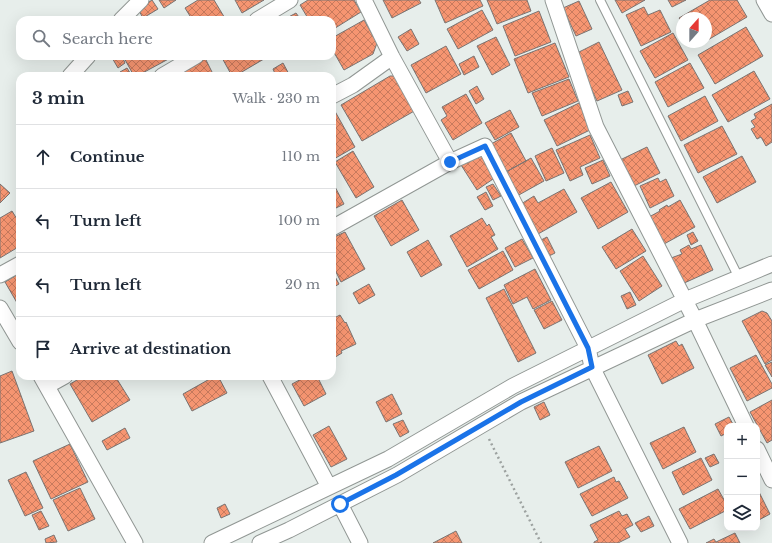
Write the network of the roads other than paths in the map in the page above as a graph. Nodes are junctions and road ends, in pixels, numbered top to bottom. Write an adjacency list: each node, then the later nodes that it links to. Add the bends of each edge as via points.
1 (141, 0): 8 (street)
2 (290, 0): 9 (street)
3 (364, 0): 10 (street)
4 (553, 0): 23 (street, via 596,128)
5 (600, 0): 21 (lane)
6 (764, 0): 7 (street)
7 (772, 14)
8 (125, 16)
9 (264, 16)
10 (392, 57): 15 (street); 16 (street)
11 (84, 60): 13 (street)
12 (189, 60): 14 (street)
13 (74, 72)
14 (169, 72)
15 (336, 94)
16 (450, 162): 17 (street); 27 (street, via 485,146)
17 (336, 226)
18 (772, 264): 21 (street)
19 (16, 266): 20 (street)
20 (0, 274)
21 (739, 278): 23 (street)
22 (771, 293): 25 (street)
23 (684, 300): 25 (street); 27 (street)
24 (0, 308): 26 (street)
25 (695, 320): 28 (street); 31 (street)
26 (16, 335)
27 (588, 348): 28 (street); 34 (street, via 513,386 388,459)
28 (592, 367): 35 (street, via 521,402 396,475); 40 (street)
29 (272, 380): 34 (street)
30 (44, 381): 36 (street)
31 (745, 423)
32 (760, 455): 33 (street)
33 (772, 480)
34 (329, 487): 37 (street)
35 (340, 504): 38 (street); 39 (street)
36 (135, 543)
37 (212, 543)
38 (260, 543)
39 (360, 543)
40 (680, 543)

